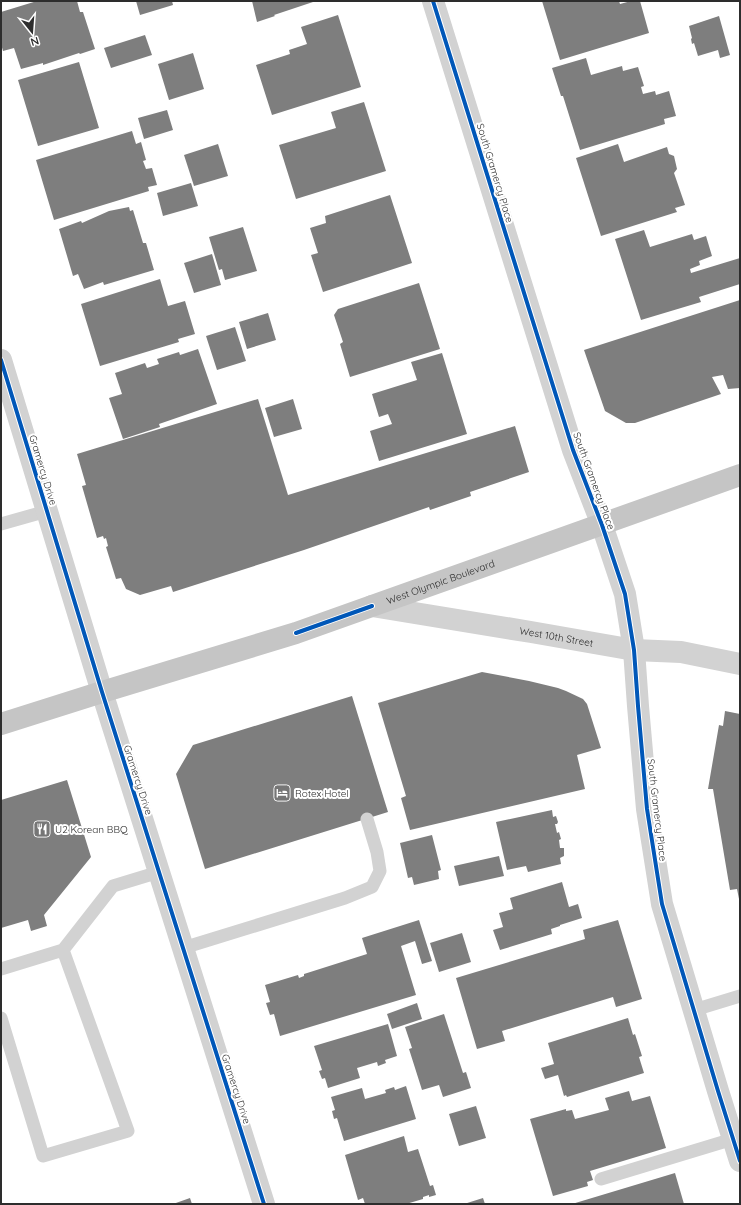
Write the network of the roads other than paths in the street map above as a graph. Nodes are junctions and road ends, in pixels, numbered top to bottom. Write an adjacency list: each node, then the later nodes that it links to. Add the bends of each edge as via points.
1 (433, 1): 6 (street, South Gramercy Place, via 573,450)
2 (1, 360): 4 (street, Gramercy Drive)
3 (740, 475): 6 (main road, West Olympic Boulevard)
4 (47, 511): 5 (lane); 10 (street, Gramercy Drive)
5 (1, 524)
6 (602, 525): 7 (main road, West Olympic Boulevard); 8 (street, South Gramercy Place, via 625,594)
7 (372, 606): 8 (street, West 10th Street); 10 (main road, West Olympic Boulevard, via 296,633)
8 (634, 650): 9 (street, West 10th Street, via 681,652); 18 (street, South Gramercy Place, via 648,809 662,904)
9 (740, 664)
10 (102, 692): 11 (main road, West Olympic Boulevard); 13 (street, Gramercy Drive)
11 (1, 724)
12 (367, 819): 14 (lane, via 380,871 372,887 345,898)
13 (159, 872): 14 (street, Gramercy Drive); 15 (lane, via 114,886)
14 (183, 948): 23 (street, Gramercy Drive)
15 (63, 950): 16 (lane); 19 (lane, via 128,1131 43,1156)
16 (1, 969)
17 (740, 996): 18 (lane)
18 (694, 1010): 20 (street, South Gramercy Place)
19 (1, 1018)
20 (733, 1139): 21 (street, South Gramercy Place); 22 (lane)
21 (740, 1161)
22 (601, 1179)
23 (264, 1204)

